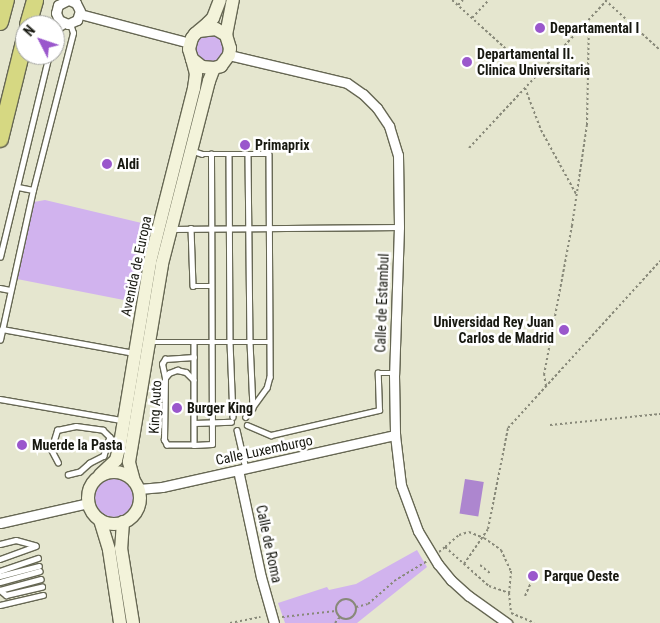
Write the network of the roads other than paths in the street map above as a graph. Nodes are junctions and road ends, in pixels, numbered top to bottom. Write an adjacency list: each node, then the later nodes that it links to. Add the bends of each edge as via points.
1 (6, 0): 8 (highway)
2 (35, 0): 7 (highway)
3 (69, 0): 6 (street); 9 (street, via 58,5 56,12 59,20)
4 (220, 0): 11 (street, via 212,18)
5 (233, 0): 12 (street)
6 (80, 7): 9 (street, via 77,20); 13 (street)
7 (31, 15)
8 (0, 22)
9 (68, 24): 10 (lane); 25 (lane, via 73,33)
10 (65, 26)
11 (199, 31): 12 (street, via 216,29); 13 (street)
12 (226, 35): 14 (street)
13 (190, 43): 15 (street)
14 (229, 55): 18 (street, via 221,66); 28 (street, Calle de Estambul, via 346,83 377,108 389,126 398,155)
15 (192, 59): 18 (street, via 202,67); 45 (street, Avenida de Europa, via 196,74 194,88 150,262)
16 (18, 65): 19 (highway)
17 (47, 65): 24 (lane)
18 (214, 68): 20 (street, Avenida de Europa)
19 (0, 139)
20 (190, 150): 21 (lane); 32 (street, Avenida de Europa)
21 (211, 154): 22 (lane); 30 (lane)
22 (229, 154): 23 (lane); 31 (lane)
23 (248, 154): 26 (lane); 27 (lane, via 268,154)
24 (18, 187): 25 (lane); 33 (lane)
25 (33, 190): 36 (lane)
26 (249, 227): 27 (lane); 31 (lane); 42 (lane)
27 (269, 227): 28 (lane); 43 (lane)
28 (399, 227): 47 (street, Calle de Estambul)
29 (191, 228): 30 (lane); 32 (lane); 34 (lane, via 193,286)
30 (210, 228): 31 (lane); 34 (lane)
31 (230, 228): 41 (lane)
32 (171, 229): 39 (street, Avenida de Europa)
33 (0, 257)
34 (211, 286): 44 (lane)
35 (0, 288): 36 (lane)
36 (10, 290): 37 (lane)
37 (2, 329): 38 (lane); 45 (lane)
38 (0, 340)
39 (150, 342): 40 (lane); 66 (street, Avenida de Europa, via 130,462)
40 (194, 342): 44 (lane); 46 (lane)
41 (230, 342): 42 (lane); 44 (lane); 52 (lane)
42 (250, 342): 43 (lane); 51 (lane)
43 (270, 342): 51 (lane, via 270,377 267,388)
44 (212, 343): 57 (lane)
45 (135, 353): 54 (street, Avenida de Europa)
46 (194, 357): 48 (lane, via 165,358 162,364); 49 (lane)
47 (394, 374): 58 (lane, via 378,373 379,410 271,435); 60 (street, Calle de Estambul)
48 (165, 378): 49 (lane, King Auto, via 177,370 186,372); 61 (lane, King Auto, via 164,440 168,445)
49 (194, 380): 56 (lane)
50 (0, 399): 54 (lane)
51 (253, 408): 53 (lane)
52 (233, 417)
53 (246, 417)
54 (123, 421): 64 (street, Avenida de Europa, via 116,460)
55 (231, 422): 57 (lane)
56 (194, 423): 57 (lane); 61 (lane)
57 (213, 423): 61 (lane, via 212,444)
58 (247, 425)
59 (237, 430): 63 (lane)
60 (394, 436): 63 (street, Calle Luxemburgo); 85 (street, Calle de Estambul, via 401,485 418,531 451,580)
61 (194, 444)
62 (58, 463): 65 (lane, via 51,450 57,430 76,426 103,430 110,437 104,456)
63 (242, 470): 66 (street, Calle Luxemburgo, via 162,487); 82 (street, Calle de Roma, via 260,577)
64 (100, 475): 66 (street, via 115,471 129,476); 67 (street, via 90,487)
65 (68, 476)
66 (137, 485): 69 (street, via 140,497 136,512)
67 (88, 503): 68 (street, via 91,512); 70 (street)
68 (100, 520): 69 (street, via 112,524); 83 (street, via 109,550)
69 (123, 522): 84 (street, via 121,548)
70 (0, 523)
71 (0, 544): 73 (lane, via 16,540 36,546)
72 (38, 558): 74 (lane)
73 (0, 559)
74 (0, 571)
75 (0, 576): 77 (lane, via 40,569)
76 (41, 579): 79 (lane)
77 (0, 582)
78 (42, 587): 79 (lane, via 6,595)
79 (0, 590)
80 (44, 595): 81 (lane)
81 (0, 605)
82 (277, 620)
83 (120, 623)
84 (133, 623)
85 (508, 623)

